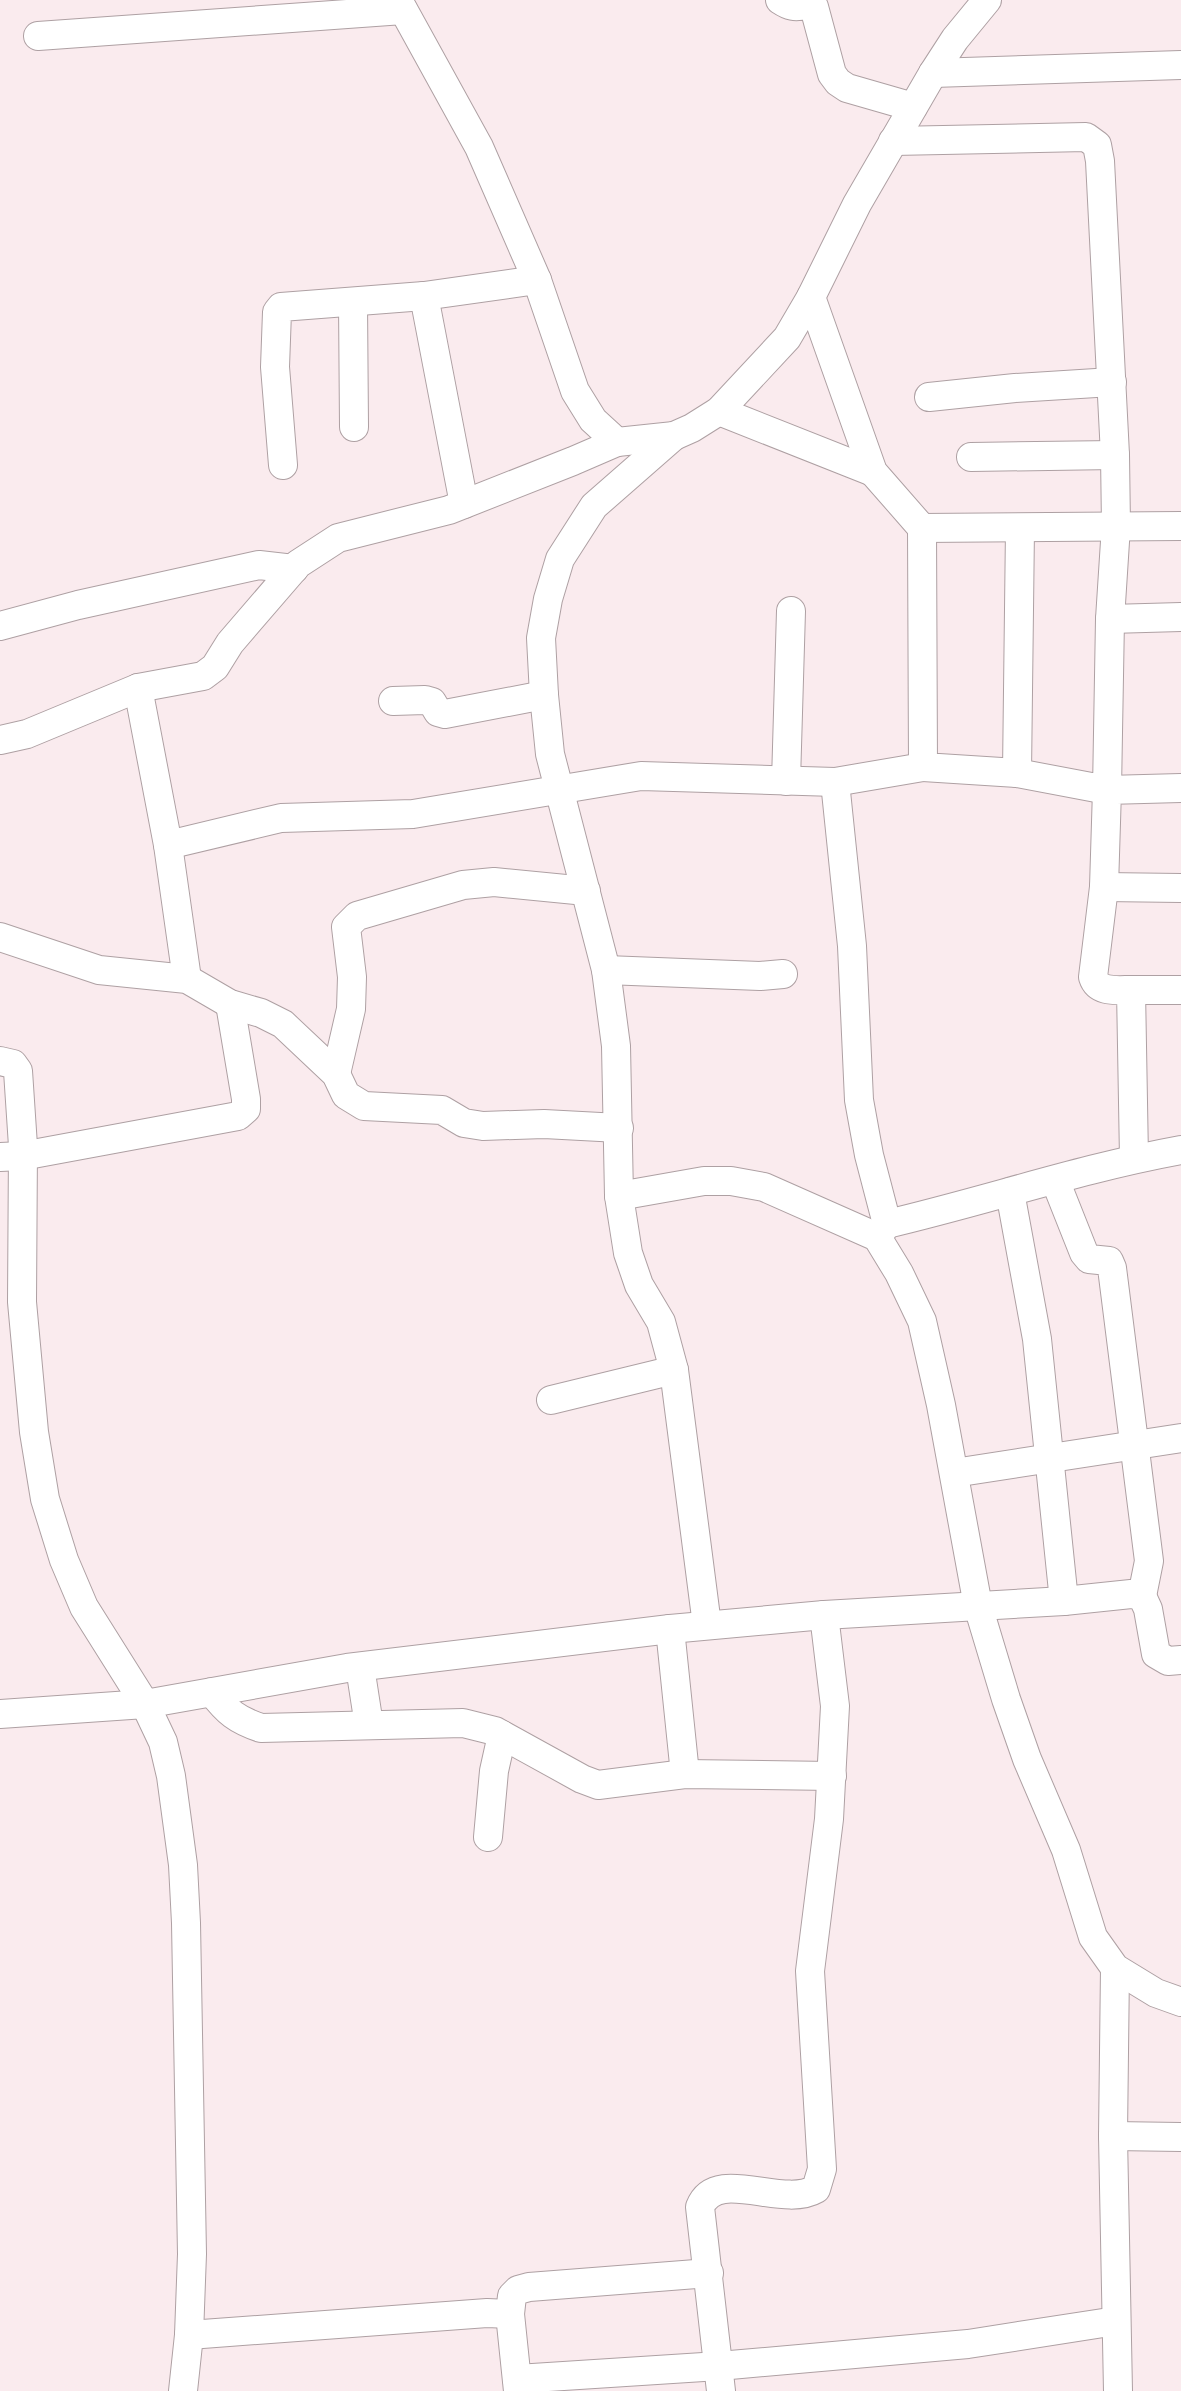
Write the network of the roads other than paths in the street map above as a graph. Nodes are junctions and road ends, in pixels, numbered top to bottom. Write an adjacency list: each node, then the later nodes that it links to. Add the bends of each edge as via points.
1 (780, 0): 7 (street, via 797,8 814,7 832,74 838,82 847,88)
2 (987, 0): 6 (street, via 955,39)
3 (400, 5): 4 (street); 9 (street, via 479,147)
4 (38, 36)
5 (1181, 65): 6 (street)
6 (933, 73): 7 (street)
7 (913, 107): 8 (street)
8 (893, 141): 11 (street, via 857,204); 13 (street, via 1086,136 1097,146)
9 (536, 280): 10 (street); 18 (street, via 575,391 593,420)
10 (424, 296): 12 (street); 23 (street)
11 (811, 297): 15 (street, via 787,338); 22 (street)
12 (353, 302): 16 (street); 21 (street, via 281,307 277,312 275,367)
13 (1112, 382): 14 (street); 19 (street)
14 (929, 397)
15 (719, 411): 17 (street); 22 (street)
16 (354, 427)
17 (674, 436): 18 (street); 34 (street, via 594,506 560,558 541,638)
18 (617, 442): 23 (street)
19 (1115, 455): 20 (street); 24 (street)
20 (971, 457)
21 (283, 466)
22 (873, 472): 26 (street)
23 (464, 504): 28 (street, via 338,538)
24 (1116, 526): 25 (street); 27 (street); 31 (street)
25 (1181, 526)
26 (922, 528): 27 (street); 37 (street)
27 (1020, 528): 38 (street)
28 (294, 569): 32 (street, via 259,566 78,605); 33 (street, via 230,643 215,667 203,676)
29 (791, 611): 39 (street)
30 (1181, 617): 31 (street)
31 (1110, 619): 43 (street)
32 (0, 626)
33 (138, 688): 36 (street, via 27,734); 44 (street)
34 (544, 695): 35 (street, via 445,714 425,700); 41 (street, via 550,754)
35 (393, 702)
36 (0, 740)
37 (923, 767): 38 (street); 40 (street)
38 (1017, 773): 43 (street)
39 (786, 781): 40 (street); 41 (street, via 641,776)
40 (834, 782): 64 (street, via 852,946 859,1100)
41 (560, 788): 44 (street, via 413,814 281,818); 47 (street)
42 (1181, 788): 43 (street)
43 (1107, 790): 45 (street)
44 (168, 845): 51 (street)
45 (1104, 887): 46 (street); 52 (street, via 1094,977 1102,989)
46 (1181, 888)
47 (586, 891): 49 (street); 56 (street, via 494,882 463,885 351,920 346,927 352,977 351,1009)
48 (0, 937): 51 (street, via 99,970)
49 (606, 970): 50 (street, via 760,976); 57 (street, via 616,1046)
50 (783, 974)
51 (187, 979): 54 (street)
52 (1131, 990): 53 (street); 60 (street)
53 (1181, 990)
54 (230, 1004): 56 (street, via 262,1013 283,1024); 59 (street, via 246,1099 246,1109 238,1116)
55 (0, 1060): 59 (street, via 14,1064 18,1071)
56 (336, 1074): 57 (street, via 346,1094 364,1106 442,1110 464,1123 483,1126 544,1124)
57 (619, 1128): 63 (street)
58 (1181, 1150): 60 (street)
59 (11, 1157): 65 (street)
60 (1134, 1158): 61 (street)
61 (1055, 1180): 62 (street); 69 (street, via 1084,1254 1089,1259 1109,1261 1112,1268)
62 (1010, 1192): 64 (street); 70 (street, via 1037,1339)
63 (619, 1196): 64 (street, via 704,1181 731,1181 764,1188); 66 (street, via 628,1253 639,1285 661,1322)
64 (882, 1230): 71 (street, via 922,1321)
65 (11, 1298): 81 (street, via 45,1499 64,1560 84,1607)
66 (674, 1370): 67 (street); 76 (street)
67 (550, 1400)
68 (1181, 1438): 69 (street)
69 (1135, 1444): 70 (street); 72 (street, via 1149,1561)
70 (1050, 1458): 71 (street); 73 (street)
71 (954, 1473): 74 (street)
72 (1142, 1596): 73 (street, via 1131,1594); 78 (street, via 1148,1609 1156,1654 1168,1661)
73 (1064, 1601): 74 (street)
74 (978, 1606): 75 (street); 88 (street, via 1006,1699 1027,1759 1066,1850 1093,1936)
75 (824, 1615): 76 (street); 86 (street, via 835,1706)
76 (707, 1625): 77 (street)
77 (670, 1629): 79 (street); 85 (street)
78 (1181, 1660)
79 (360, 1667): 80 (street); 83 (street)
80 (212, 1692): 81 (street); 83 (street, via 224,1708 242,1722 261,1728)
81 (145, 1704): 82 (street); 95 (street, via 163,1742 183,1864 192,2244)
82 (24, 1712)
83 (369, 1725): 84 (street, via 463,1722)
84 (502, 1735): 85 (street, via 582,1779 598,1784); 87 (street, via 494,1771)
85 (685, 1774): 86 (street)
86 (832, 1776): 92 (street, via 823,1882 810,1971 822,2169 816,2190 798,2196 724,2188 703,2198 700,2207)
87 (488, 1837)
88 (1115, 1968): 89 (street, via 1156,1993); 90 (street)
89 (1181, 2002)
90 (1113, 2136): 91 (street); 94 (street)
91 (1181, 2137)
92 (709, 2273): 93 (street, via 529,2287 512,2296); 96 (street)
93 (510, 2314): 95 (street); 97 (street)
94 (1116, 2321): 96 (street); 99 (street)
95 (189, 2335): 98 (street)
96 (720, 2379): 97 (street)
97 (518, 2385)
98 (183, 2391)
99 (1118, 2391)

